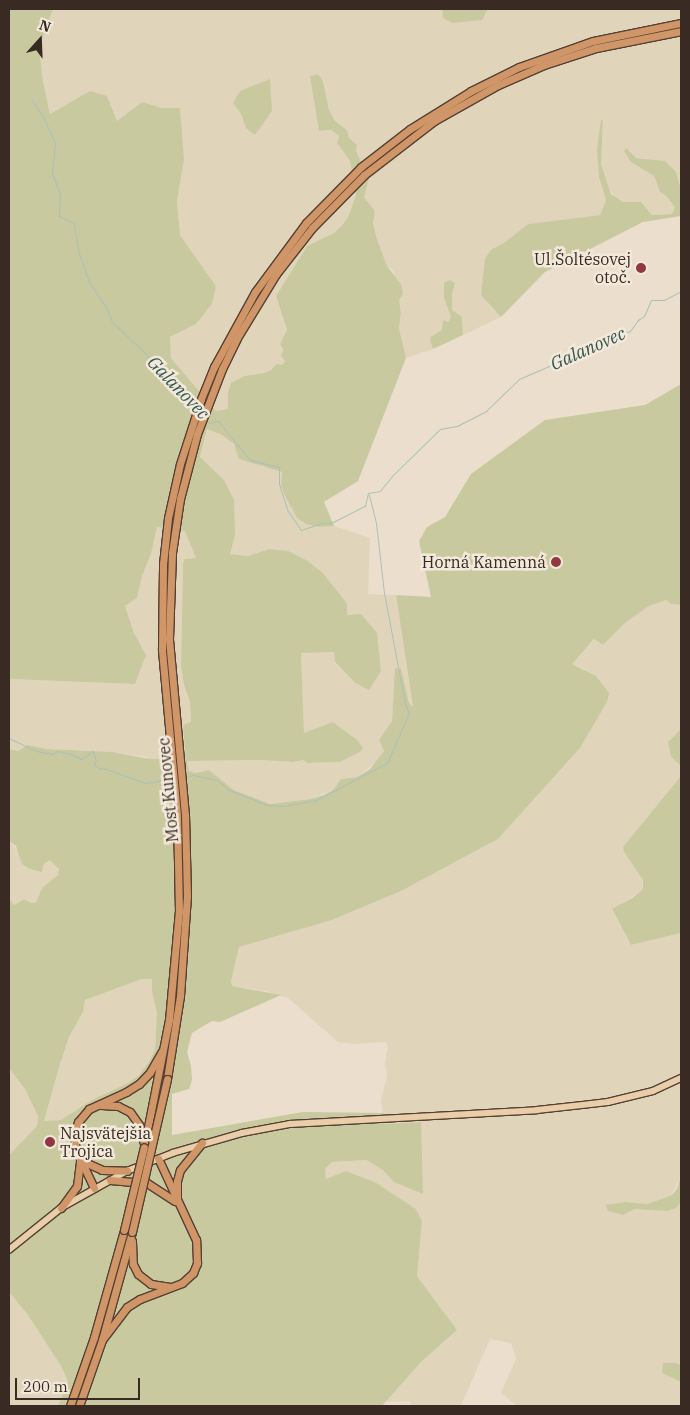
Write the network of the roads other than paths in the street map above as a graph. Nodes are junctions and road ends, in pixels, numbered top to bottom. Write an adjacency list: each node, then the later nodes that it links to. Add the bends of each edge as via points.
1 (681, 23): 3 (highway, via 593,41 519,67 471,91 430,115 374,156 325,203 287,246 240,316 201,399 180,464 168,518 162,570 161,609)
2 (681, 31): 3 (highway, via 596,48 521,74 455,108 377,164 328,210 276,274 222,369 188,466 176,521 169,606)
3 (171, 714): 4 (highway, Most Kunovec)
4 (183, 864): 5 (highway, via 178,941); 6 (highway, via 184,964)
5 (165, 1046): 6 (highway); 8 (highway, via 139,1084)
6 (163, 1078): 10 (highway); 18 (highway, bridge)
7 (681, 1078): 9 (main road, via 653,1091 608,1102 537,1110 290,1124)
8 (96, 1106): 10 (highway, via 113,1105 130,1112 139,1125); 12 (highway, via 82,1116 76,1127 74,1142)
9 (202, 1144): 11 (main road); 16 (highway, via 180,1170)
10 (144, 1147): 18 (highway, bridge)
11 (158, 1158): 13 (main road); 16 (highway)
12 (80, 1160): 13 (highway, via 102,1170); 15 (highway); 17 (highway, via 76,1186)
13 (127, 1171): 14 (main road)
14 (110, 1180): 15 (main road); 16 (highway, via 147,1183)
15 (94, 1188): 17 (main road)
16 (178, 1202): 20 (highway, via 196,1240 198,1254 193,1273)
17 (61, 1208): 19 (main road)
18 (128, 1231): 20 (highway, via 138,1274 151,1284); 21 (highway); 22 (highway)
19 (9, 1250)
20 (174, 1287): 21 (highway, via 131,1304 118,1316)
21 (102, 1340): 22 (highway)
22 (88, 1370): 23 (highway); 24 (highway, via 87,1386)
23 (70, 1406)
24 (79, 1406)

